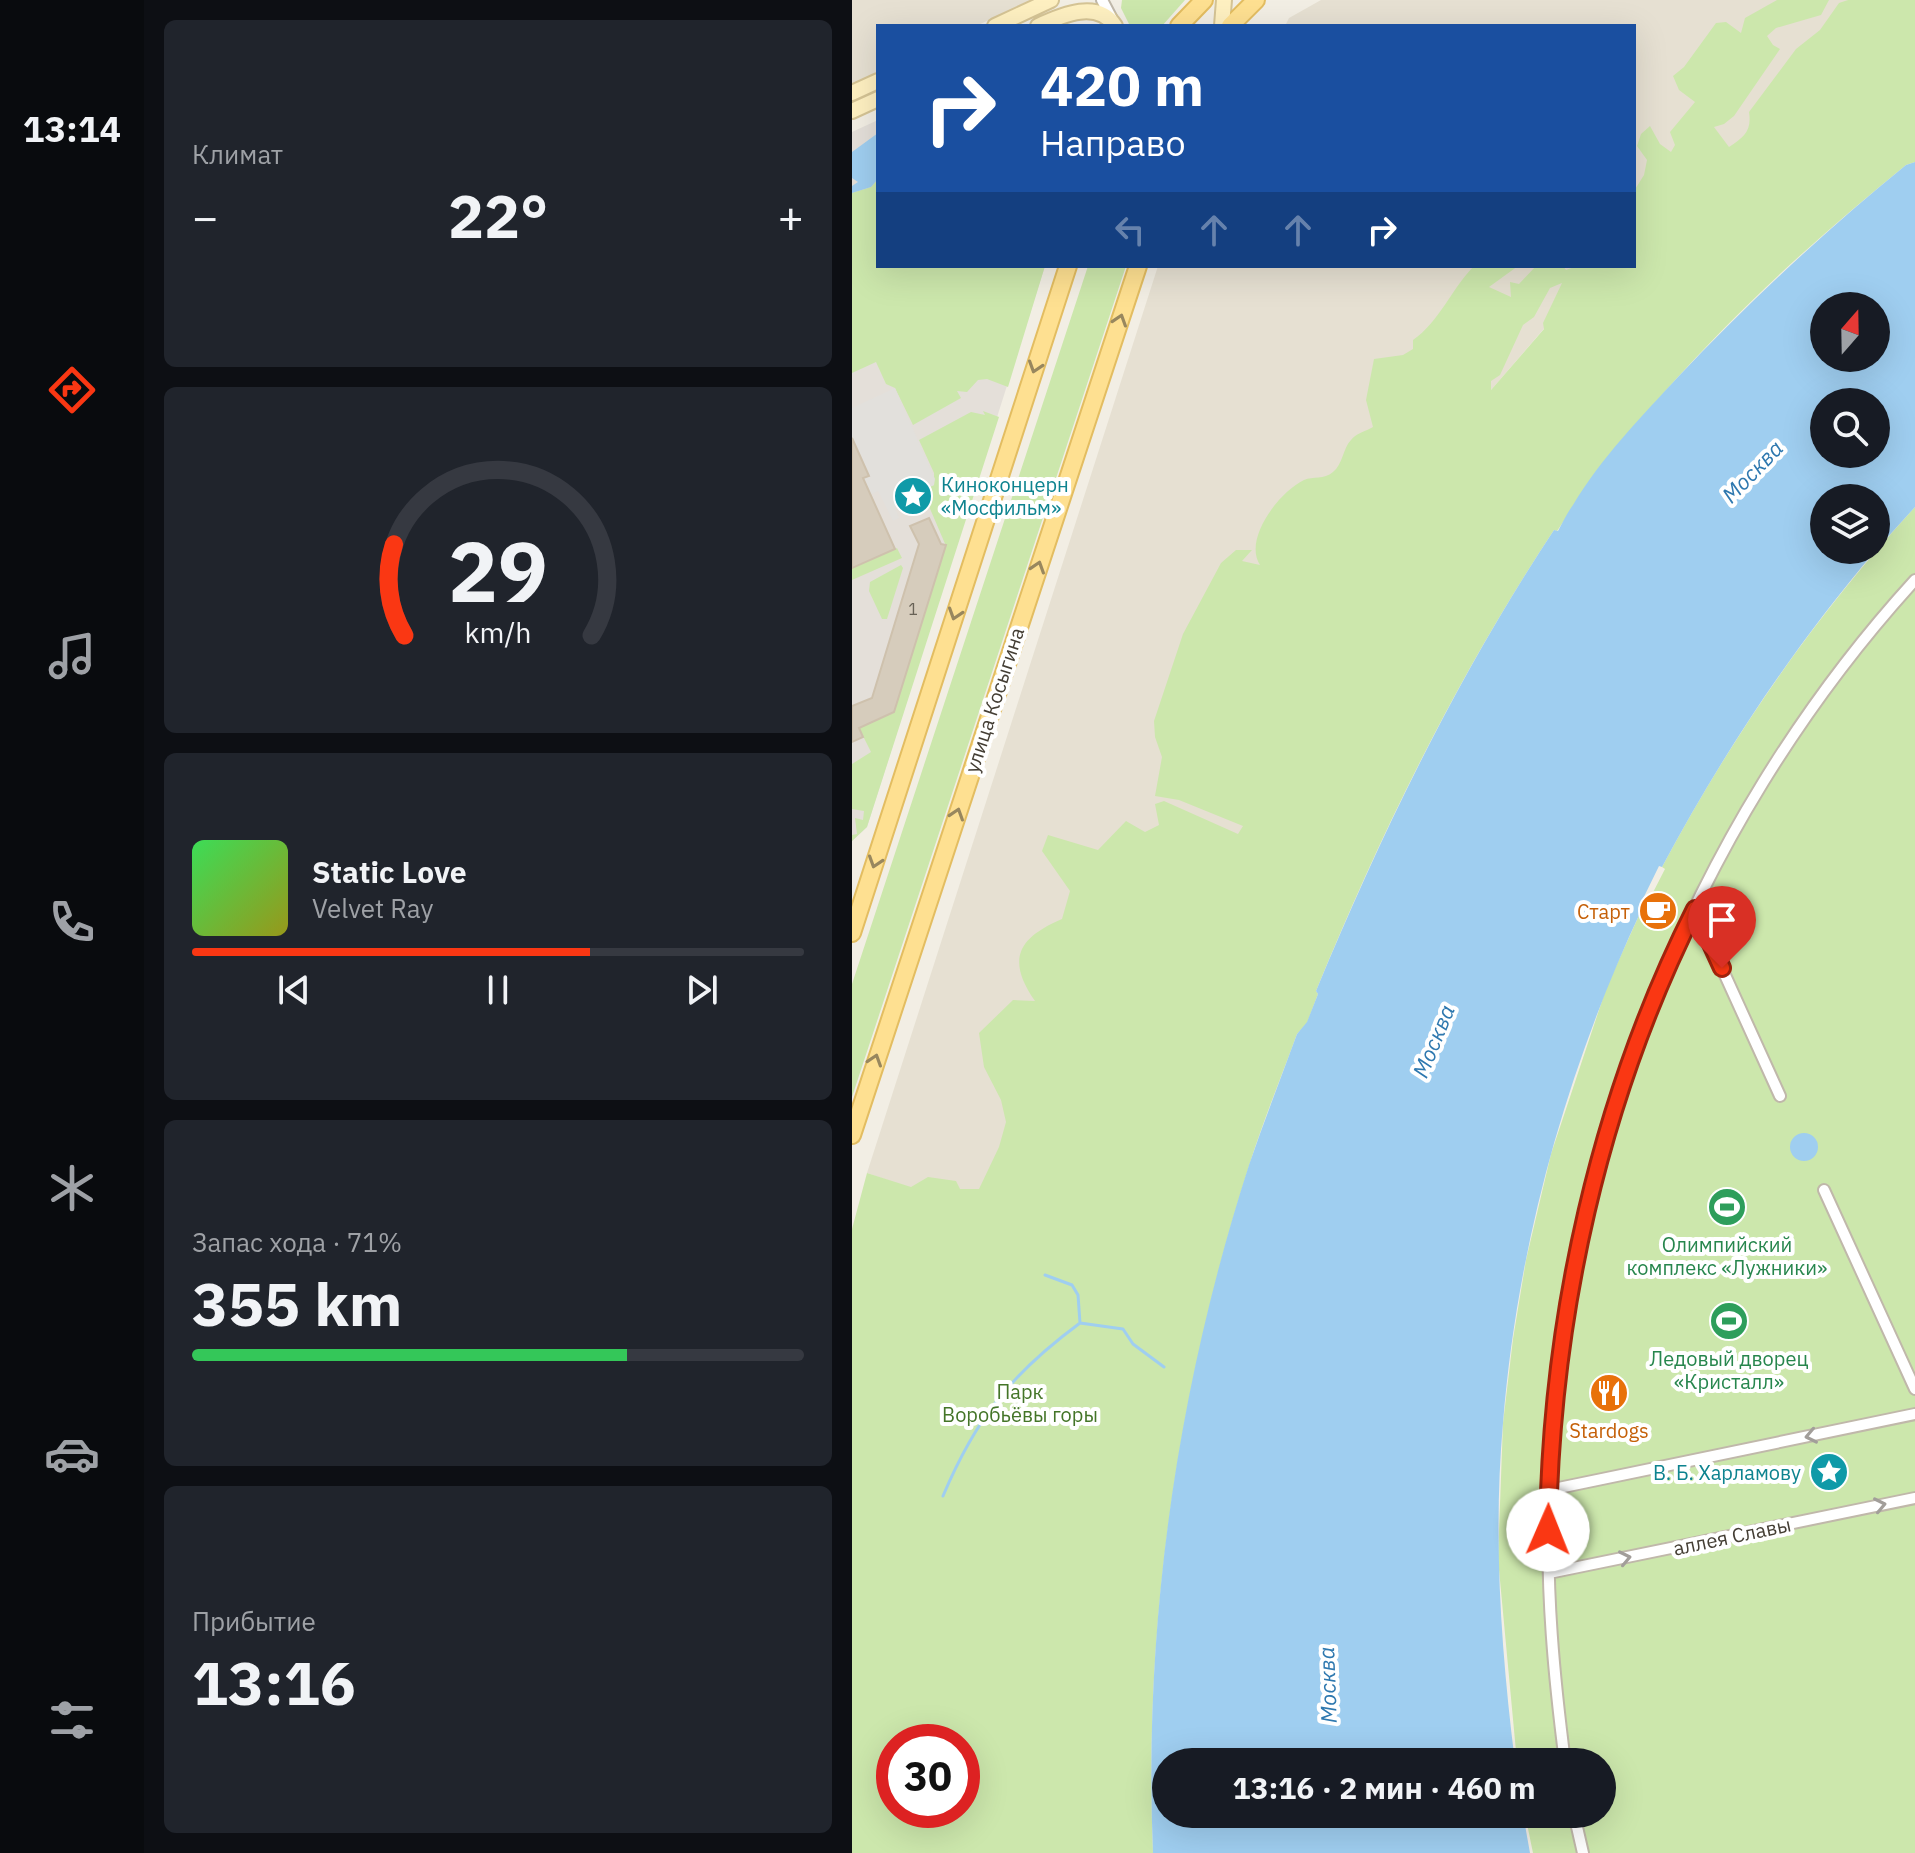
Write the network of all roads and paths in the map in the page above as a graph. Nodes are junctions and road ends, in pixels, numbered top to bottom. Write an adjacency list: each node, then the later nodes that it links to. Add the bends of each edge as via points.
1 (1051, 0): 8 (main road)
2 (1102, 0): 7 (street)
3 (1112, 0): 7 (main road)
4 (1204, 0): 10 (main road)
5 (1224, 0): 11 (main road)
6 (1256, 0): 12 (main road)
7 (1113, 23): 9 (main road, via 1103,10 1088,6)
8 (999, 24)
9 (1043, 24)
10 (1181, 24)
11 (1222, 24)
12 (1232, 24)
13 (876, 82): 14 (main road)
14 (852, 93)
15 (876, 100): 16 (main road)
16 (852, 111)
17 (1067, 268): 21 (main road, one-way to 21)
18 (1137, 268): 23 (main road, улица Косыгина, one-way to 18)
19 (1915, 580): 20 (street, via 1827,687 1779,757)
20 (1695, 909): 22 (street); 27 (street, via 1639,1040 1599,1166 1566,1320)
21 (852, 933)
22 (1780, 1096)
23 (852, 1135)
24 (1824, 1190): 25 (street)
25 (1915, 1389)
26 (1915, 1414): 27 (street, one-way to 27)
27 (1549, 1490): 29 (street)
28 (1915, 1498): 29 (street, аллея Славы, one-way to 28)
29 (1549, 1573): 30 (street)
30 (1563, 1748)
31 (1577, 1828): 32 (street)
32 (1583, 1853)

